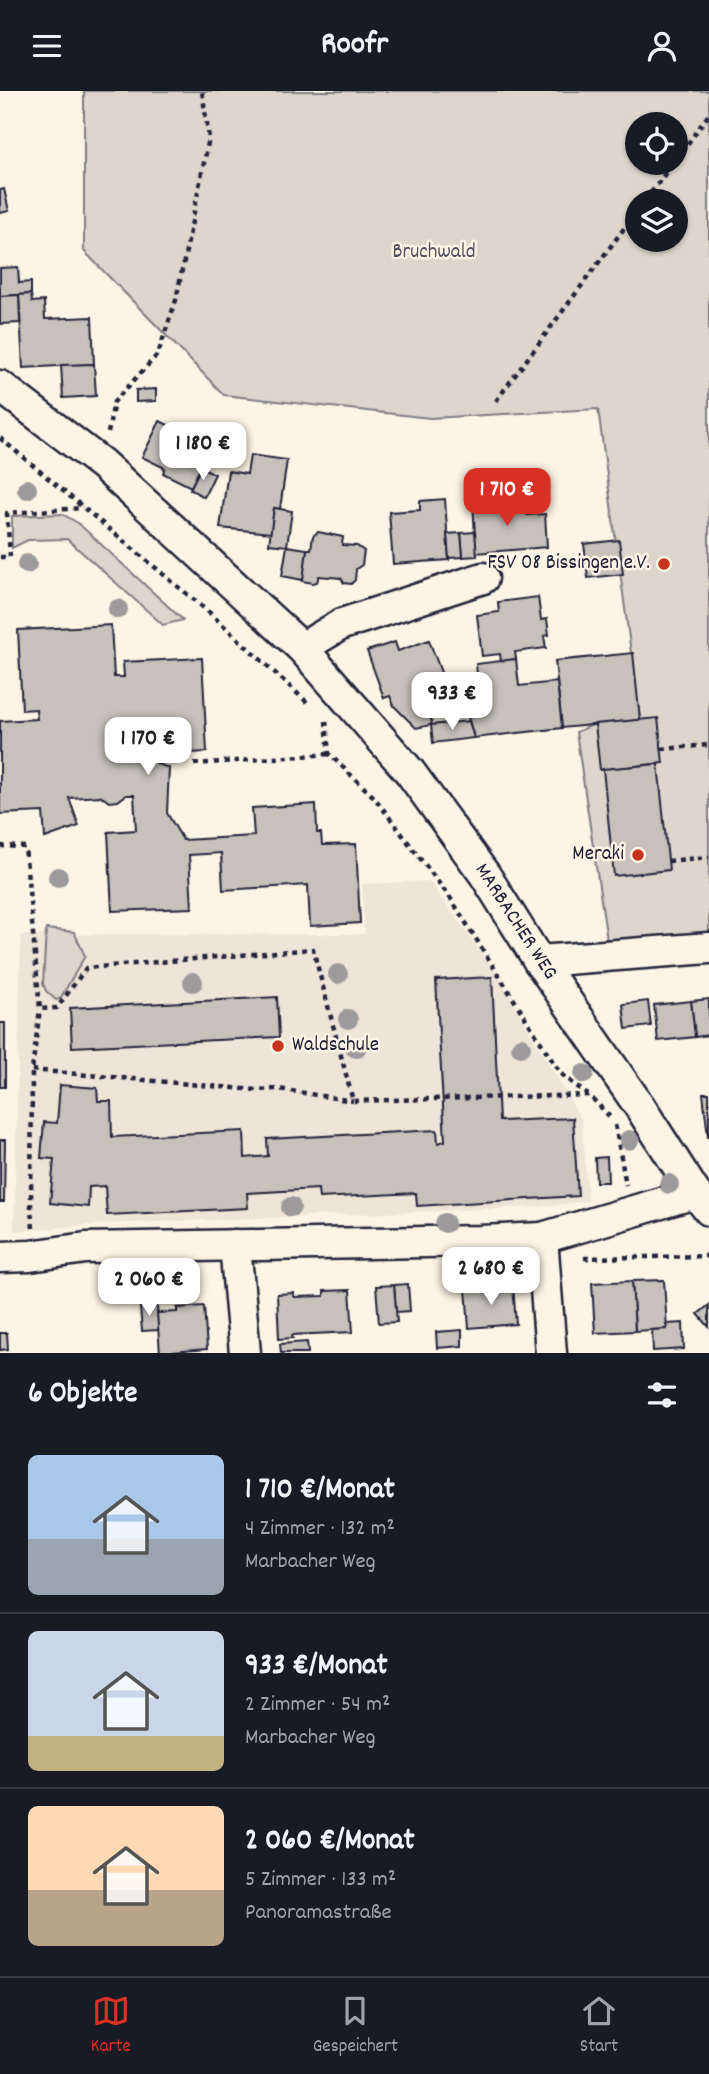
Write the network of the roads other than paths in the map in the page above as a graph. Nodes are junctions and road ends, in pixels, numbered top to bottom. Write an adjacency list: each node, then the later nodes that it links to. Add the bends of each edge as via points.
1 (0, 386): 3 (street, MARBACHER WEG, via 102,464)
2 (483, 578): 3 (street, via 342,624)
3 (302, 648): 5 (street, MARBACHER WEG, via 410,772 485,875)
4 (709, 948): 5 (street)
5 (539, 961): 6 (street, MARBACHER WEG)
6 (702, 1202): 8 (street, via 636,1212)
7 (235, 1245): 8 (street, via 480,1241); 9 (street, via 86,1248); 10 (street)
8 (543, 1248): 11 (street)
9 (0, 1257)
10 (245, 1353)
11 (551, 1353)

